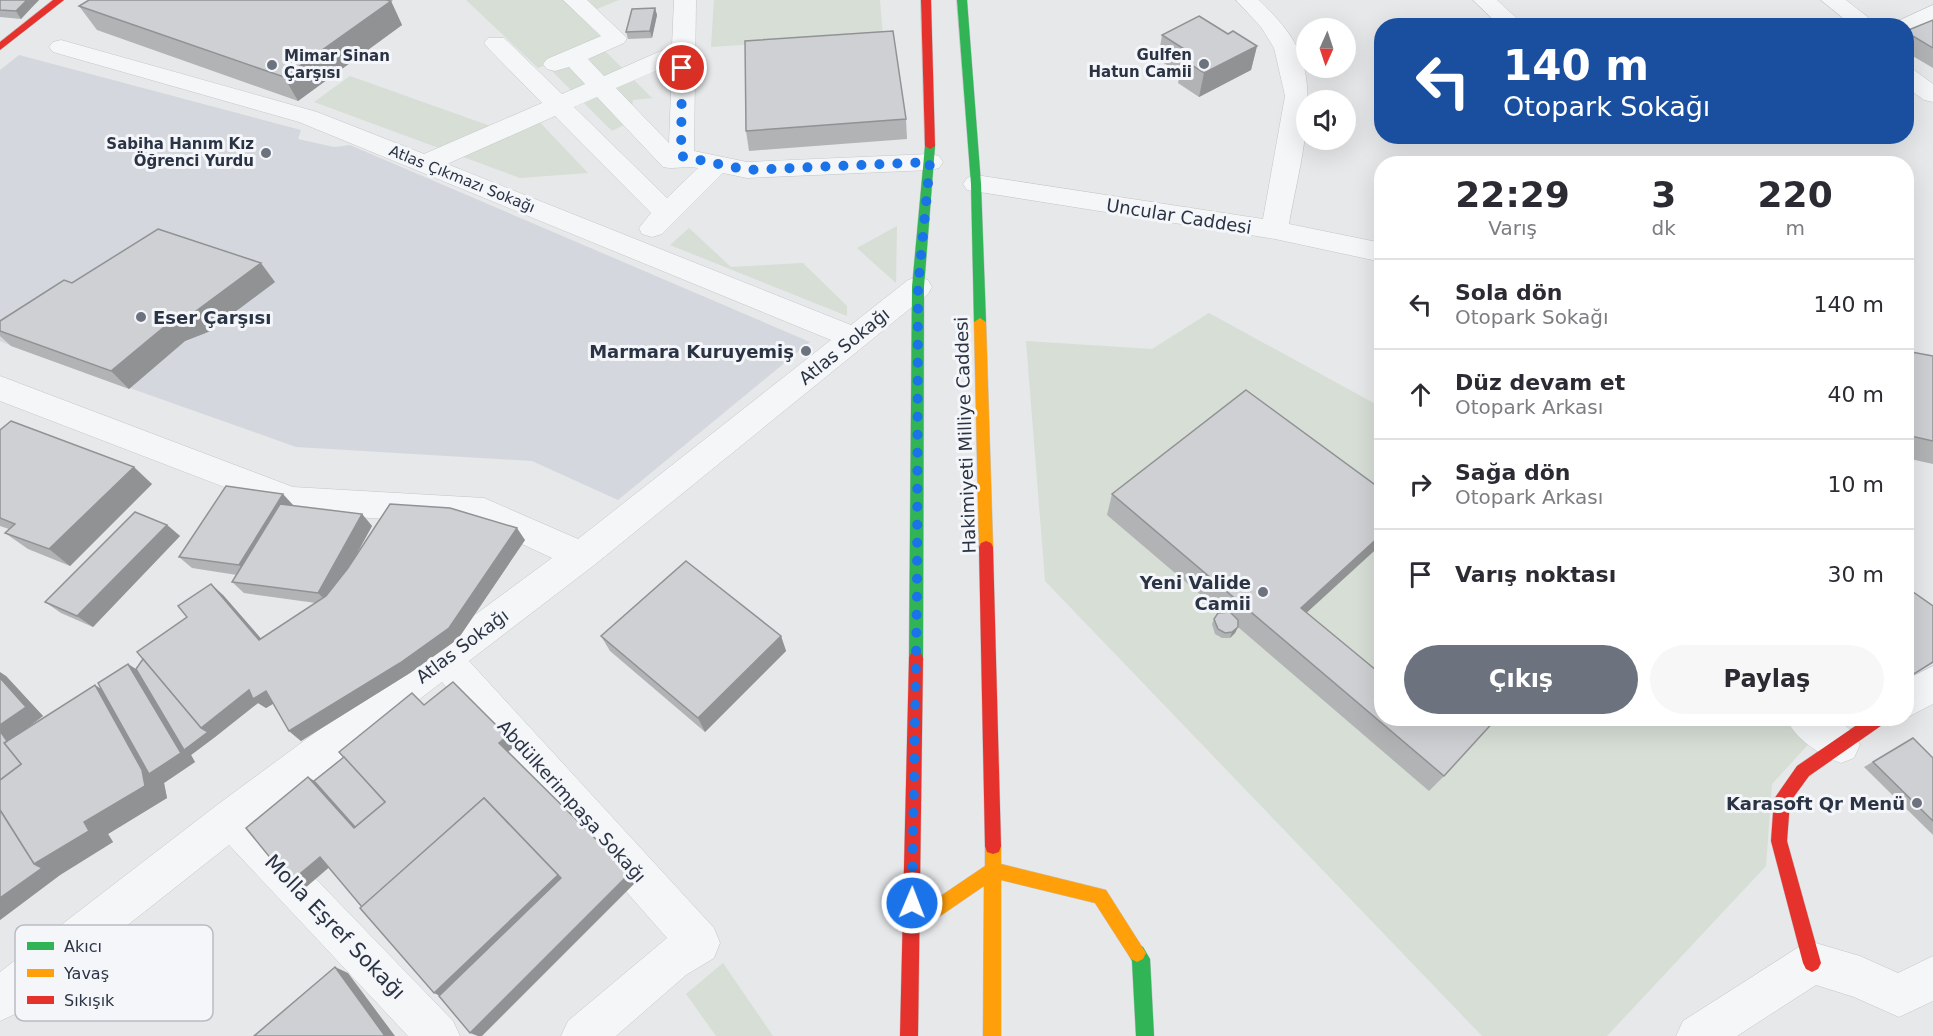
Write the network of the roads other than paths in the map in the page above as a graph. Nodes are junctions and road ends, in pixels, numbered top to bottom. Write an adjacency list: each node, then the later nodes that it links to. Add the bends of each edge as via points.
1 (59, 0): 14 (main road)
2 (574, 0): 17 (street, via 616,38)
3 (685, 0): 16 (street)
4 (926, 0): 24 (main road)
5 (962, 0): 27 (main road, Hakimiyeti Milliye Caddesi)
6 (1484, 0): 10 (street)
7 (1832, 0): 11 (street)
8 (1253, 1): 29 (street, via 1286,48 1297,96)
9 (1933, 12): 12 (street)
10 (1505, 18)
11 (1857, 18)
12 (1914, 22)
13 (496, 43): 18 (street)
14 (0, 47)
15 (61, 47): 25 (street, Atlas Çıkmazı Sokağı, via 308,117)
16 (683, 50): 20 (street); 23 (street)
17 (573, 57): 18 (street); 20 (street)
18 (529, 76): 22 (street)
19 (1914, 81): 21 (street)
20 (601, 86): 22 (street); 23 (street, via 672,161)
21 (1933, 95)
22 (558, 105): 25 (street); 28 (street)
23 (681, 156): 26 (street)
24 (930, 162): 26 (street, via 747,170); 32 (main road)
25 (424, 164): 30 (street, Atlas Çıkmazı Sokağı)
26 (717, 164): 28 (street)
27 (976, 184): 29 (street, Uncular Caddesi); 43 (main road, Hakimiyeti Milliye Caddesi)
28 (667, 213): 30 (street)
29 (1275, 230): 31 (street, Uncular Caddesi)
30 (632, 247): 33 (street, Atlas Çıkmazı Sokağı)
31 (1374, 251)
32 (918, 287): 33 (street, Atlas Sokağı); 45 (main road)
33 (854, 338): 35 (street, Atlas Sokağı)
34 (0, 388): 35 (street, via 26,415 292,500 484,512)
35 (581, 556): 36 (street, Atlas Sokağı)
36 (445, 660): 42 (street, Atlas Sokağı); 51 (street, Abdülkerimpaşa Sokağı, via 699,943 671,960)
37 (1933, 683): 38 (street)
38 (1914, 696)
39 (1815, 726): 41 (street)
40 (1868, 726): 41 (main road)
41 (1841, 745): 46 (main road, via 1803,771 1782,800 1779,840)
42 (231, 819): 44 (street, Atlas Sokağı); 50 (street, Molla Eşref Sokağı)
43 (993, 870): 45 (main road); 53 (main road, Hakimiyeti Milliye Caddesi); 54 (main road, via 1100,896 1141,959)
44 (95, 925)
45 (911, 926): 52 (main road)
46 (1812, 963): 47 (street, via 1860,977 1899,996); 55 (street)
47 (1933, 977)
48 (15, 987): 49 (street, Atlas Sokağı)
49 (0, 999)
50 (438, 1036)
51 (583, 1036)
52 (909, 1036)
53 (992, 1036)
54 (1145, 1036)
55 (1698, 1036)

